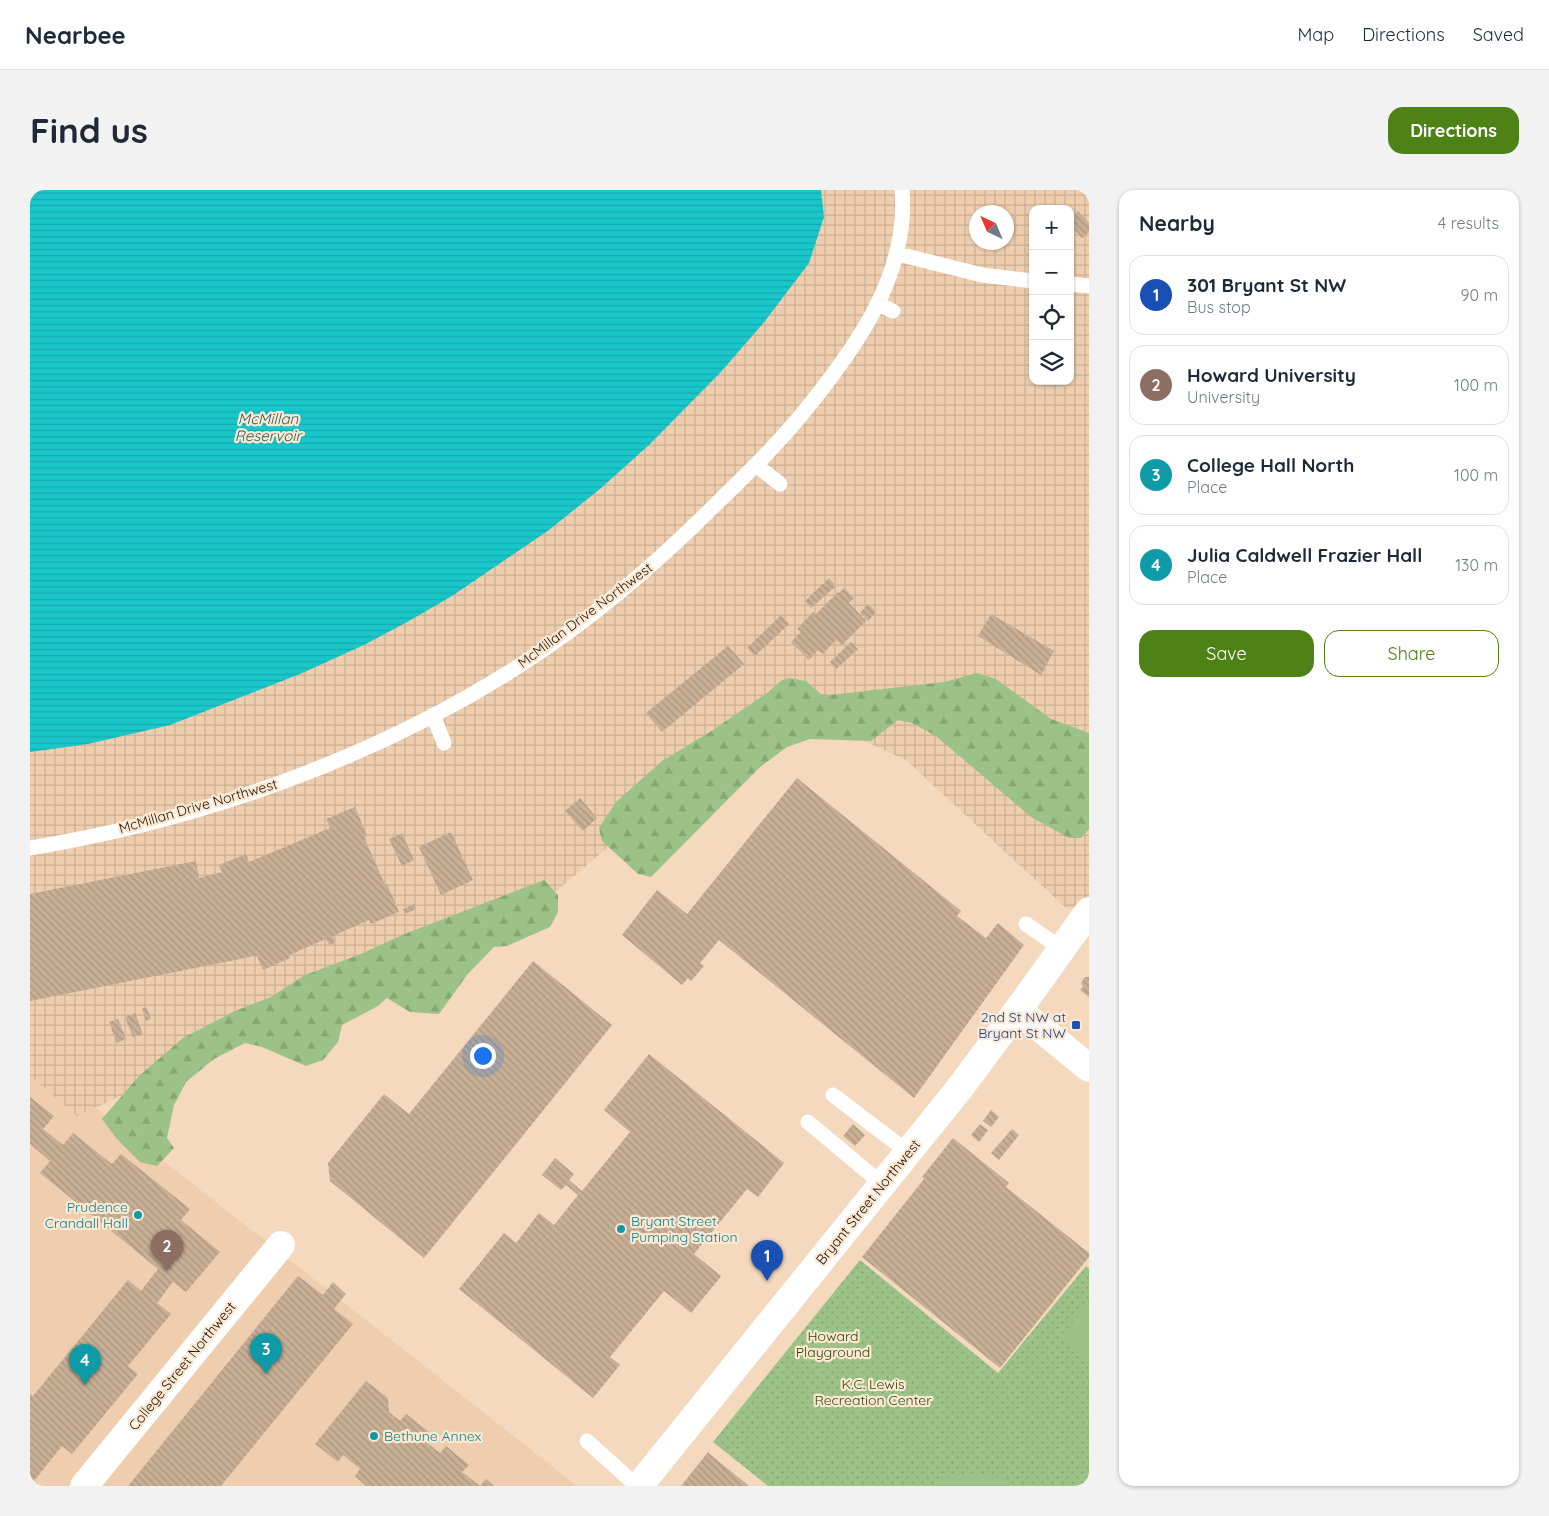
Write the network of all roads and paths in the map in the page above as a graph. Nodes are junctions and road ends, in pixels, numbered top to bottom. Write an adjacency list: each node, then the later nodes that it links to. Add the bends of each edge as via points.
1 (902, 190): 2 (lane, McMillan Drive Northwest)
2 (898, 254): 3 (lane, via 982,274); 6 (lane, McMillan Drive Northwest)
3 (1029, 280)
4 (1074, 284): 5 (lane)
5 (1089, 286)
6 (877, 304): 7 (lane); 8 (lane, McMillan Drive Northwest, via 834,374)
7 (893, 310)
8 (756, 465): 9 (lane); 10 (lane, McMillan Drive Northwest, via 628,593 524,663)
9 (780, 484)
10 (433, 716): 11 (lane); 12 (lane, McMillan Drive Northwest, via 329,764 224,802 125,829)
11 (444, 743)
12 (30, 848)
13 (1089, 911): 15 (street, Bryant Street Northwest)
14 (1026, 924): 15 (lane)
15 (1062, 949): 16 (street, Bryant Street Northwest)
16 (1018, 1010): 17 (street); 20 (street, Bryant Street Northwest)
17 (1089, 1068)
18 (833, 1095): 20 (lane)
19 (808, 1122): 21 (lane)
20 (908, 1152): 21 (street, Bryant Street Northwest)
21 (882, 1184): 25 (street, Bryant Street Northwest)
22 (281, 1245): 24 (street, College Street Northwest)
23 (587, 1441): 25 (lane)
24 (84, 1486)
25 (638, 1486)

